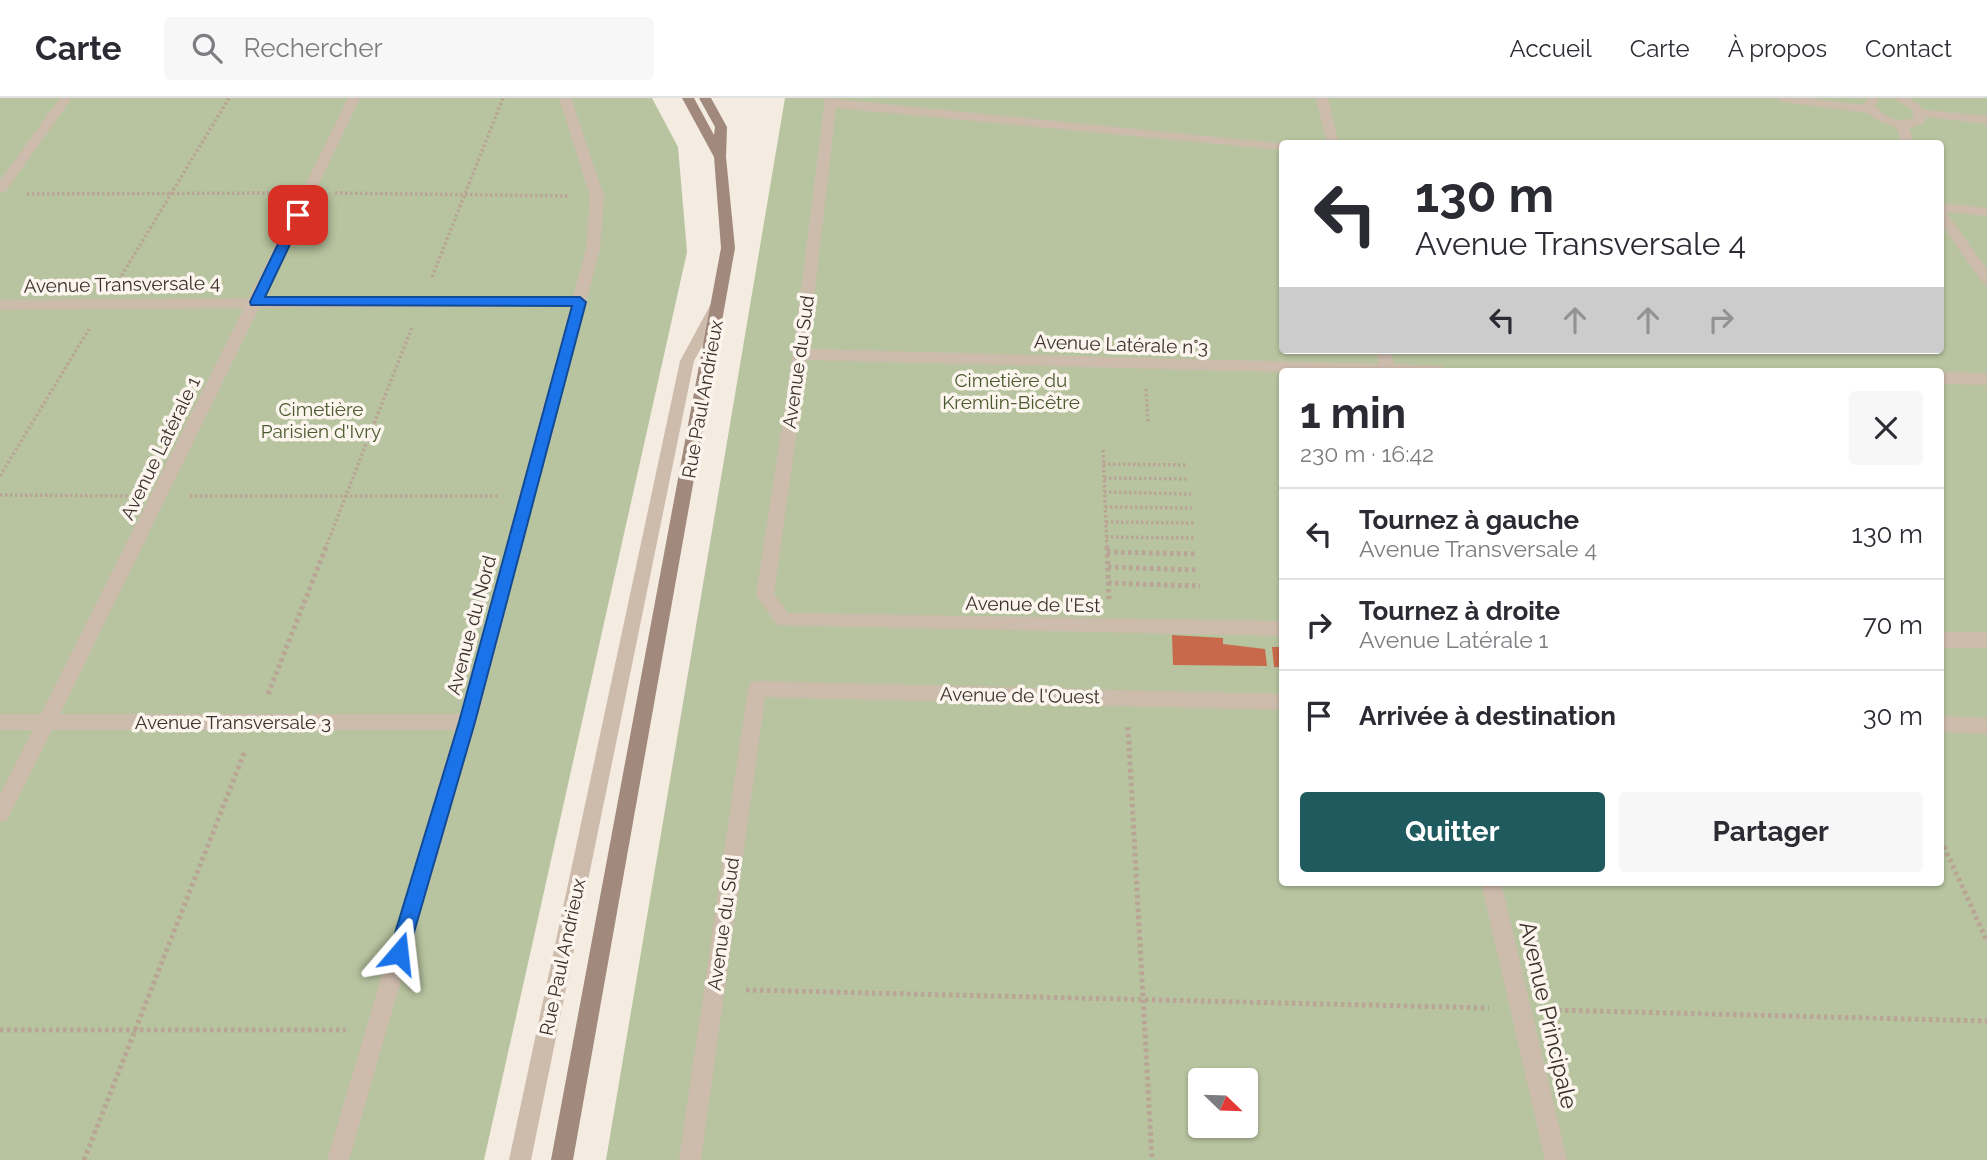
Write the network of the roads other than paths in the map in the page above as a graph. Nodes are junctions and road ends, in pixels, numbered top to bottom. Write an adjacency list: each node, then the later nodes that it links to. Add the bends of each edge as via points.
1 (66, 98): 18 (lane)
2 (354, 98): 24 (lane, Avenue Latérale 1)
3 (565, 98): 25 (lane, Avenue du Nord, via 597,196 593,249)
4 (688, 98): 17 (main road)
5 (705, 98): 17 (main road, via 721,127)
6 (1322, 98): 14 (lane)
7 (1782, 98): 10 (lane)
8 (1900, 98): 11 (lane)
9 (830, 101): 16 (lane); 27 (lane, Avenue du Sud)
10 (1872, 104): 13 (lane, via 1886,121)
11 (1921, 113): 12 (lane); 13 (lane, via 1915,123)
12 (1987, 120)
13 (1901, 124): 15 (lane)
14 (1332, 140)
15 (1907, 140)
16 (1279, 146)
17 (720, 157): 23 (main road, via 728,248)
18 (0, 189)
19 (1944, 207): 20 (lane)
20 (1987, 212)
21 (1944, 219): 22 (lane)
22 (1987, 279)
23 (720, 301): 45 (lane, Rue Paul Andrieux, via 687,361); 46 (main road, Rue Paul Andrieux)
24 (256, 302): 25 (lane, Avenue Transversale 4); 26 (lane, Avenue Transversale 4); 38 (lane, Avenue Latérale 1)
25 (580, 302): 39 (lane, Avenue du Nord)
26 (0, 305)
27 (800, 354): 28 (lane, Avenue Latérale n°3); 31 (lane, Avenue du Sud, via 765,595)
28 (1283, 368)
29 (1944, 378): 30 (lane)
30 (1987, 379)
31 (783, 620): 32 (lane, Avenue de l'Est)
32 (1279, 629)
33 (1944, 640): 34 (lane)
34 (1987, 640)
35 (757, 688): 36 (lane, Avenue de l'Ouest); 47 (lane, Avenue du Sud)
36 (1279, 702)
37 (0, 722): 38 (lane, Avenue Transversale 3)
38 (48, 722): 39 (lane, Avenue Transversale 3); 42 (lane, Avenue Latérale 1)
39 (467, 722): 44 (lane, Avenue du Nord)
40 (1944, 724): 41 (lane)
41 (1987, 726)
42 (0, 814)
43 (1492, 886): 48 (lane, Avenue Principale)
44 (338, 1160)
45 (520, 1160)
46 (562, 1160)
47 (690, 1160)
48 (1556, 1160)

